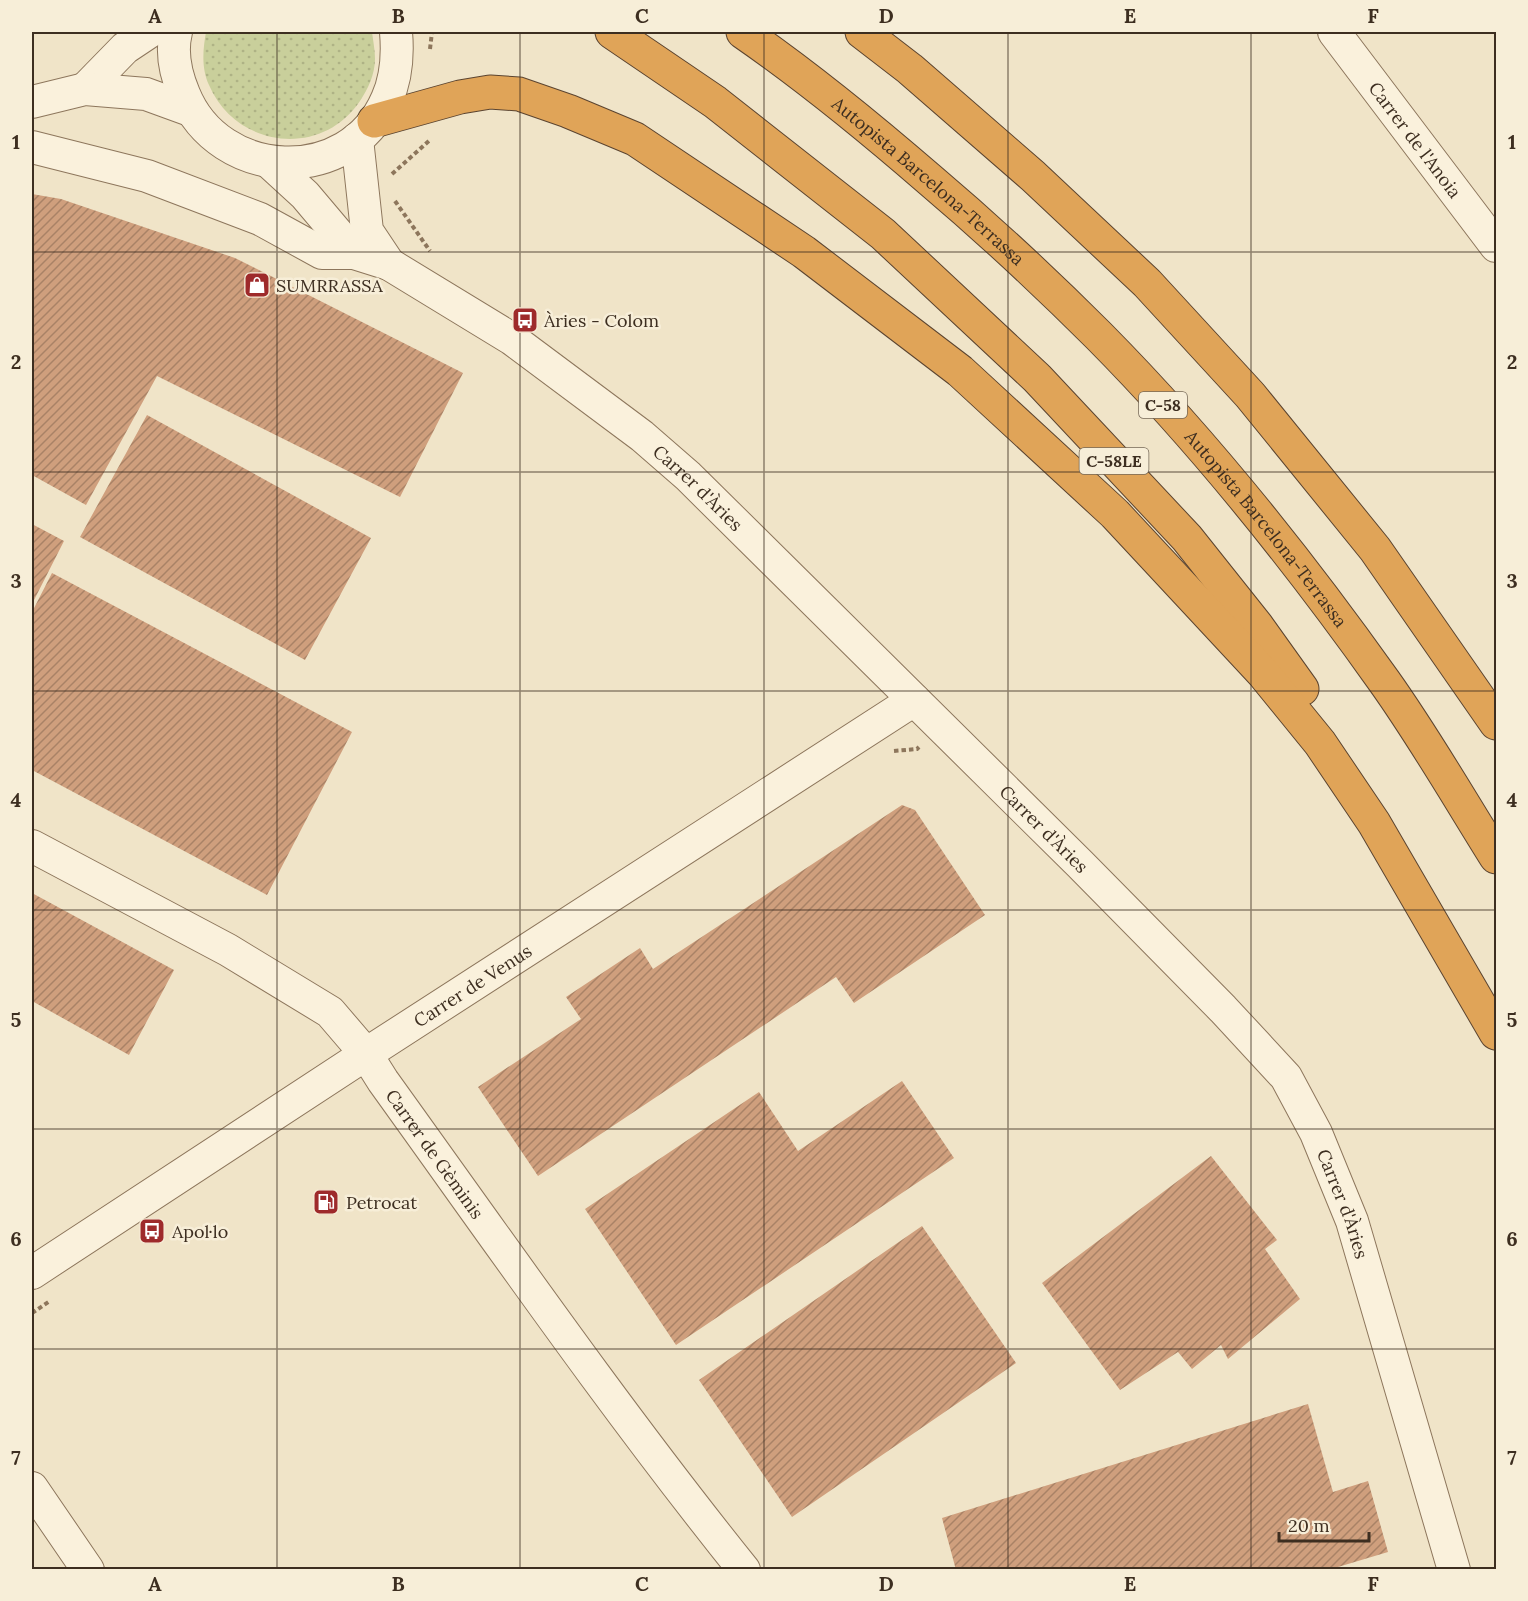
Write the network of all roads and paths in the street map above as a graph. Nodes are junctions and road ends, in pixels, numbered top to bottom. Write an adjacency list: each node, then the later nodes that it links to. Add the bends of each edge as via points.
1 (149, 32): 10 (street, via 125,48)
2 (176, 32): 13 (street, via 177,78)
3 (396, 32): 14 (street, via 394,79 386,101)
4 (432, 32): 9 (path)
5 (612, 32): 29 (highway, C-58LE, via 715,102 883,234 1037,378 1187,538 1325,720 1448,910)
6 (743, 32): 28 (highway, Autopista Barcelona-Terrassa / C-58, via 868,126 986,227 1100,337 1276,536 1385,682)
7 (862, 32): 24 (highway, via 1033,176 1147,283 1250,395 1375,549)
8 (1334, 32): 19 (street, Carrer de l'Anoia)
9 (430, 53)
10 (85, 89): 11 (street); 13 (street, via 146,94)
11 (32, 102)
12 (438, 103): 14 (highway); 17 (path, via 446,125); 30 (highway, via 489,92 519,94 635,139 804,252 960,371 1115,514 1263,673 1320,743 1374,823)
13 (190, 110): 16 (street, via 211,135 238,153)
14 (365, 130): 16 (street, via 330,155 300,163); 22 (street, Carrer d'Àries, via 367,231)
15 (32, 147): 20 (street, via 147,176 260,219 322,253)
16 (269, 162): 20 (street, via 305,195)
17 (391, 175)
18 (395, 200): 21 (path)
19 (1497, 246)
20 (354, 253): 22 (street, Carrer d'Àries)
21 (431, 253)
22 (389, 264): 23 (street, Carrer d'Àries, via 512,339 642,436 688,476)
23 (914, 700): 25 (street, Carrer d'Àries); 31 (street, Carrer de Venus)
24 (1494, 717)
25 (943, 728): 26 (path, via 916,749); 38 (street, Carrer d'Àries, via 1286,1077 1316,1132 1352,1221)
26 (892, 751)
27 (32, 846): 31 (street, Carrer de Gèminis, via 228,950 330,1012)
28 (1497, 857)
29 (1497, 998)
30 (1497, 1033)
31 (366, 1054): 32 (street, Carrer de Venus); 37 (street, Carrer de Gèminis, via 574,1345)
32 (32, 1273)
33 (51, 1300): 34 (path)
34 (32, 1313)
35 (32, 1488): 36 (street)
36 (88, 1569)
37 (744, 1569)
38 (1454, 1569)

